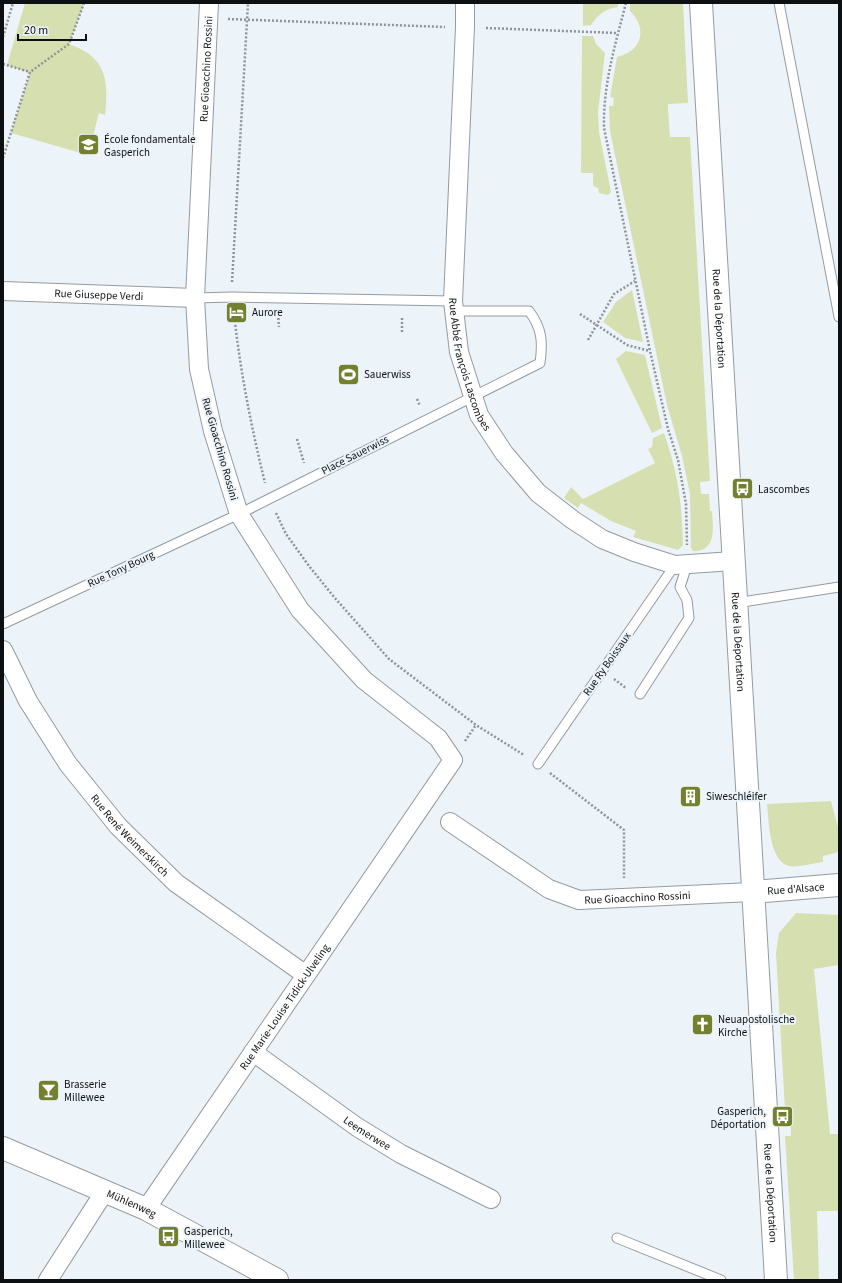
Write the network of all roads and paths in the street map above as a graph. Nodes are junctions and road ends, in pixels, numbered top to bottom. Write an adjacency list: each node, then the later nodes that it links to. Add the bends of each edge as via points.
1 (13, 3): 12 (path)
2 (84, 3): 14 (path, via 69,44)
3 (248, 3): 9 (path)
4 (465, 3): 10 (street, Rue Abbé François Lascombes)
5 (626, 3): 11 (path)
6 (701, 3): 33 (street, Rue de la Déportation)
7 (779, 3): 23 (lane)
8 (209, 10): 9 (path); 19 (street, Rue Gioacchino Rossini)
9 (248, 20): 10 (path); 18 (path)
10 (465, 27): 11 (path); 20 (street, Rue Abbé François Lascombes)
11 (617, 33): 16 (path, via 606,86 604,128)
12 (3, 37)
13 (3, 64): 14 (path)
14 (30, 72): 15 (path)
15 (3, 158)
16 (635, 281): 24 (path, via 614,294); 27 (path)
17 (3, 291): 19 (street, Rue Giuseppe Verdi)
18 (232, 297): 19 (lane); 20 (lane); 31 (path, via 241,371)
19 (195, 298): 32 (street, Rue Gioacchino Rossini, via 199,369 213,431)
20 (453, 306): 28 (street, Rue Abbé François Lascombes, via 459,352); 28 (lane, Place Sauerwiss, via 529,311 537,321 542,335 540,363)
21 (580, 314): 24 (path)
22 (278, 316): 25 (path)
23 (839, 317)
24 (596, 325): 26 (path); 27 (path, via 627,345)
25 (279, 327)
26 (588, 340)
27 (650, 350): 34 (path, via 668,429 678,460 686,504)
28 (472, 397): 31 (lane, Place Sauerwiss); 34 (street, Rue Abbé François Lascombes, via 478,415 504,453 538,493 602,539 634,552)
29 (298, 439): 30 (path)
30 (302, 458)
31 (269, 499): 32 (lane, Place Sauerwiss); 42 (path, via 286,534 309,566 389,659 476,725)
32 (239, 514): 37 (lane, Rue Tony Bourg); 43 (street, Rue Gioacchino Rossini, via 300,610 364,680 438,738 453,760)
33 (733, 561): 34 (street, Rue Abbé François Lascombes); 36 (street, Rue de la Déportation)
34 (681, 565): 39 (lane, Rue Ry Boissaux); 41 (lane, via 680,587 687,600 689,618)
35 (839, 587): 36 (lane)
36 (735, 603): 46 (street, Rue de la Déportation)
37 (3, 624)
38 (3, 650): 48 (street, Rue René Weimerskirch, via 28,701 68,764 118,826 176,883)
39 (602, 671): 40 (path); 42 (lane, Rue Ry Boissaux)
40 (627, 688)
41 (640, 694)
42 (538, 764): 47 (path, via 624,830)
43 (422, 804): 48 (street, Rue Marie-Louise Tidick-Ulveling)
44 (450, 822): 47 (street, Rue Gioacchino Rossini, via 549,889 579,900)
45 (839, 885): 46 (street, Rue d'Alsace)
46 (752, 892): 47 (street, Rue Gioacchino Rossini); 58 (street, Rue de la Déportation)
47 (625, 898)
48 (306, 975): 49 (street, Rue Marie-Louise Tidick-Ulveling)
49 (253, 1052): 52 (street, Leemerwee, via 357,1127 402,1154); 53 (street, Rue Marie-Louise Tidick-Ulveling)
50 (3, 1148): 51 (street, Mühlenweg)
51 (105, 1191): 53 (street, Mühlenweg); 55 (street)
52 (492, 1199)
53 (146, 1209): 56 (street, Mühlenweg)
54 (617, 1238): 57 (lane)
55 (48, 1280)
56 (277, 1280)
57 (720, 1280)
58 (776, 1280)

